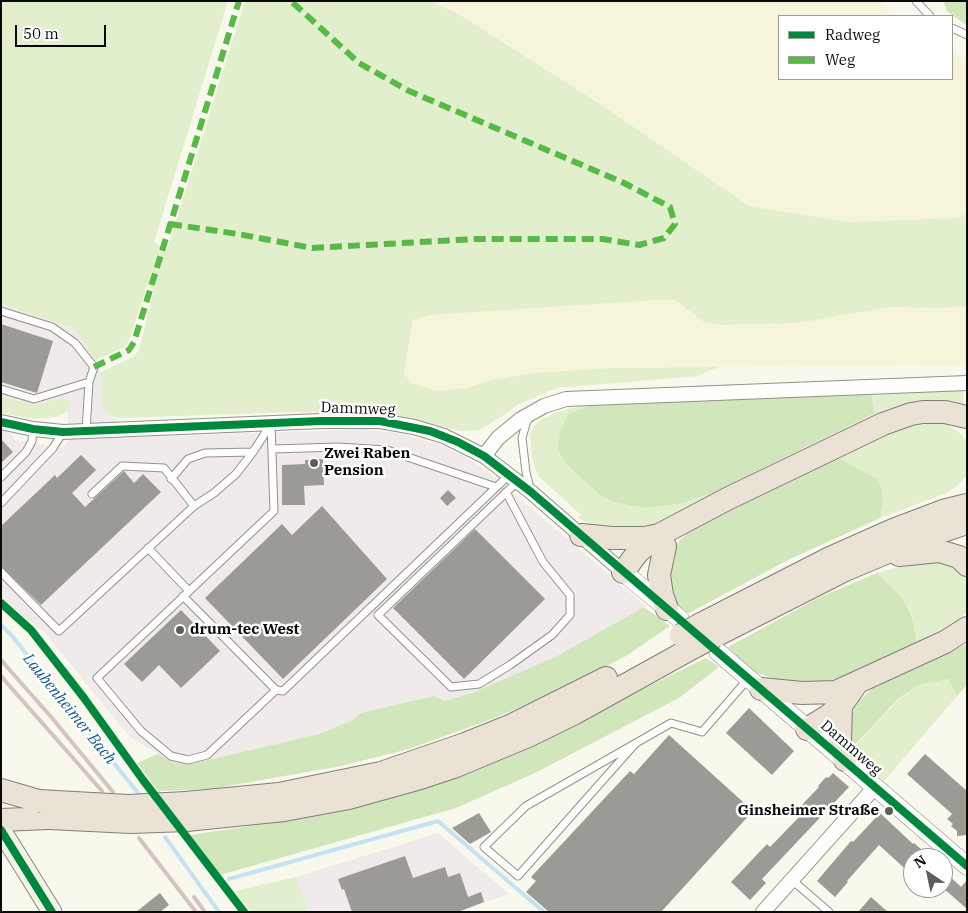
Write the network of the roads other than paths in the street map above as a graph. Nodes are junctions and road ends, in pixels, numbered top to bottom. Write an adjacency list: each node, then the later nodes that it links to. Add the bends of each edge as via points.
1 (916, 1): 2 (lane)
2 (929, 15)
3 (953, 28): 4 (lane)
4 (967, 35)
5 (1, 311): 6 (lane, via 52,327 75,343 94,367)
6 (89, 382): 8 (lane, via 34,399); 14 (lane)
7 (967, 383): 9 (street, via 580,397 555,401)
8 (1, 389)
9 (533, 411): 18 (street, via 505,432); 25 (lane, via 522,438)
10 (963, 419): 33 (highway, via 934,411 883,424 727,499)
11 (1, 422): 13 (street, Dammweg)
12 (270, 424): 14 (street, Dammweg); 16 (lane); 17 (lane); 18 (street, Dammweg, via 345,421 398,424 444,436)
13 (33, 429): 15 (street, Dammweg); 19 (lane, via 32,441 26,452)
14 (86, 431): 15 (street, Dammweg)
15 (63, 432): 27 (lane, via 53,448)
16 (272, 449): 22 (lane, via 338,446 387,450); 39 (lane, via 274,510)
17 (254, 452): 21 (lane, via 205,453 188,459); 29 (lane, via 236,474)
18 (484, 456): 20 (street, Dammweg)
19 (1, 478)
20 (513, 478): 22 (lane); 24 (lane); 25 (street, Dammweg)
21 (171, 479): 26 (lane, via 164,468 122,466); 29 (lane)
22 (496, 487): 44 (lane, via 283,691)
23 (967, 487): 31 (highway, via 950,501)
24 (506, 492): 24 (lane, via 378,616 451,687 479,684 510,665 552,635 570,614 570,595 543,562)
25 (531, 492): 32 (street, Dammweg)
26 (92, 494)
27 (1, 503)
28 (967, 505): 31 (highway)
29 (194, 506): 34 (lane)
30 (967, 523): 35 (highway)
31 (893, 530): 42 (highway, via 780,582)
32 (581, 535): 33 (highway); 38 (street, Dammweg)
33 (662, 540): 38 (highway, via 641,565); 42 (highway, via 659,575 662,595)
34 (148, 548): 37 (lane, via 59,631); 39 (lane)
35 (859, 564): 36 (highway, via 906,553 939,551 959,557); 42 (highway, via 784,600)
36 (967, 565)
37 (1, 572)
38 (623, 572): 42 (street, Dammweg)
39 (189, 590): 40 (lane)
40 (184, 596): 44 (lane); 44 (lane, via 98,678 141,731 171,756 188,760 207,755)
41 (966, 628): 45 (highway, via 945,642 858,682)
42 (694, 632): 43 (street, Dammweg); 52 (highway, bridge, via 574,713 536,732 456,766 349,798 284,810 187,811 128,806)
43 (755, 684): 45 (highway); 46 (street, Dammweg); 47 (lane, via 702,732 671,723)
44 (276, 690)
45 (838, 699): 46 (highway, via 816,708); 48 (highway, via 840,742)
46 (807, 729): 48 (street, Dammweg)
47 (635, 744): 47 (lane, via 526,806 484,847 518,876)
48 (845, 760): 49 (street, Dammweg)
49 (875, 787): 54 (street, Dammweg); 55 (street)
50 (1, 790): 52 (highway)
51 (1, 797): 52 (highway)
52 (42, 809): 53 (highway)
53 (2, 822): 56 (main road)
54 (967, 866)
55 (792, 880): 57 (street); 58 (lane)
56 (52, 912)
57 (763, 912)
58 (829, 912)

